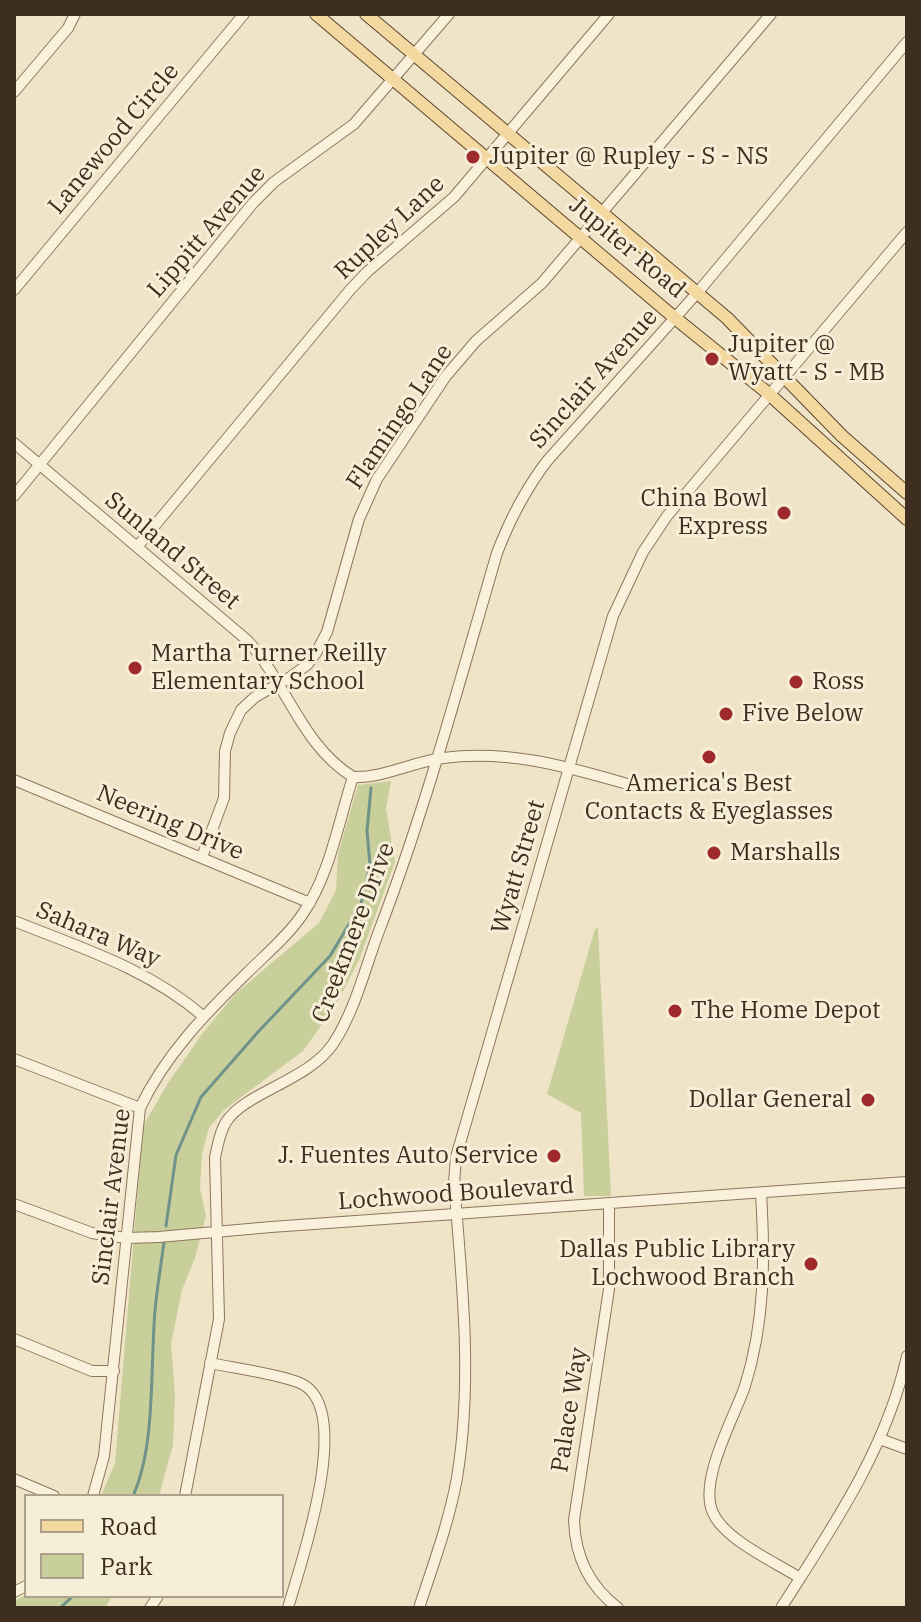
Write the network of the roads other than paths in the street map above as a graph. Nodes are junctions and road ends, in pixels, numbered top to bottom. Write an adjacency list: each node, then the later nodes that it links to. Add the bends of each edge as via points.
1 (75, 14): 11 (street)
2 (244, 14): 17 (street, Lanewood Circle)
3 (316, 14): 10 (main road, Jupiter Road)
4 (366, 14): 9 (main road)
5 (449, 14): 9 (street, Lippitt Avenue)
6 (609, 14): 12 (street, Rupley Lane)
7 (771, 14): 14 (street, Flamingo Lane)
8 (907, 42): 18 (street, Sinclair Avenue)
9 (414, 55): 10 (street, Lippitt Avenue); 12 (main road, Jupiter Road)
10 (394, 79): 13 (main road, Jupiter Road); 24 (street, Lippitt Avenue, via 354,124 253,203)
11 (14, 92)
12 (509, 134): 13 (street, Rupley Lane); 14 (main road, Jupiter Road)
13 (488, 160): 16 (main road, Jupiter Road); 29 (street, Rupley Lane, via 433,218 350,290)
14 (603, 213): 16 (street, Flamingo Lane); 18 (main road, Jupiter Road)
15 (907, 232): 20 (street, Wyatt Street)
16 (582, 238): 19 (main road, Jupiter Road); 30 (street, Flamingo Lane, via 446,376 377,479 316,653)
17 (14, 290)
18 (698, 292): 19 (street, Sinclair Avenue); 20 (main road, Jupiter Road)
19 (675, 318): 21 (main road, Jupiter Road); 31 (street, Sinclair Avenue, via 527,487 497,553)
20 (785, 376): 21 (street, Wyatt Street); 23 (main road, Jupiter Road)
21 (769, 394): 25 (main road, Jupiter Road); 32 (street, Wyatt Street, via 643,552 613,616)
22 (14, 443): 24 (street, Sunland Street)
23 (869, 460): 25 (main road); 26 (main road, Jupiter Road)
24 (39, 464): 27 (street, Lippitt Avenue); 29 (street, Sunland Street)
25 (860, 477): 28 (main road, Jupiter Road)
26 (907, 493)
27 (14, 496)
28 (907, 519)
29 (137, 547): 30 (street, Sunland Street, via 249,642)
30 (278, 683): 33 (street, Sunland Street, via 314,741); 36 (street, Flamingo Lane, via 241,710 230,733 224,798)
31 (437, 759): 32 (street, via 508,756); 33 (street); 47 (street, Creekmere Drive, via 399,879 332,1045 310,1067 237,1110 220,1133 215,1157)
32 (569, 767): 35 (street); 46 (street, Wyatt Street, via 464,1126 454,1183)
33 (353, 777): 37 (street, Sinclair Avenue)
34 (14, 780): 36 (street, Neering Drive)
35 (631, 785)
36 (202, 857): 37 (street, Neering Drive)
37 (310, 903): 39 (street, Sinclair Avenue)
38 (14, 921): 39 (street, Sahara Way, via 139,972)
39 (203, 1016): 41 (street, Sinclair Avenue)
40 (14, 1059): 41 (street)
41 (140, 1108): 48 (street, Sinclair Avenue)
42 (907, 1182): 43 (street, Lochwood Boulevard)
43 (761, 1193): 45 (street, Lochwood Boulevard); 59 (street, via 765,1265 759,1327 709,1497 712,1512 729,1534)
44 (14, 1204): 48 (street, Lochwood Boulevard, via 65,1225)
45 (609, 1204): 46 (street, Lochwood Boulevard); 62 (street, Palace Way, via 609,1289 574,1542 591,1581)
46 (456, 1214): 47 (street, Lochwood Boulevard); 61 (street, Wyatt Street, via 466,1396 457,1479)
47 (217, 1232): 48 (street, Lochwood Boulevard); 51 (street, Creekmere Drive, via 219,1319)
48 (126, 1238): 52 (street, Sinclair Avenue)
49 (14, 1339): 52 (street, via 92,1371)
50 (907, 1356): 53 (street)
51 (210, 1363): 58 (street, Creekmere Drive); 60 (street, via 301,1383 320,1404 324,1417 318,1499)
52 (114, 1371): 57 (street, Sinclair Avenue, via 104,1456)
53 (880, 1439): 54 (street); 59 (street)
54 (907, 1449)
55 (14, 1479): 56 (street)
56 (49, 1494)
57 (94, 1494)
58 (185, 1494)
59 (800, 1578): 63 (street)
60 (288, 1608)
61 (419, 1608)
62 (618, 1608)
63 (781, 1608)

